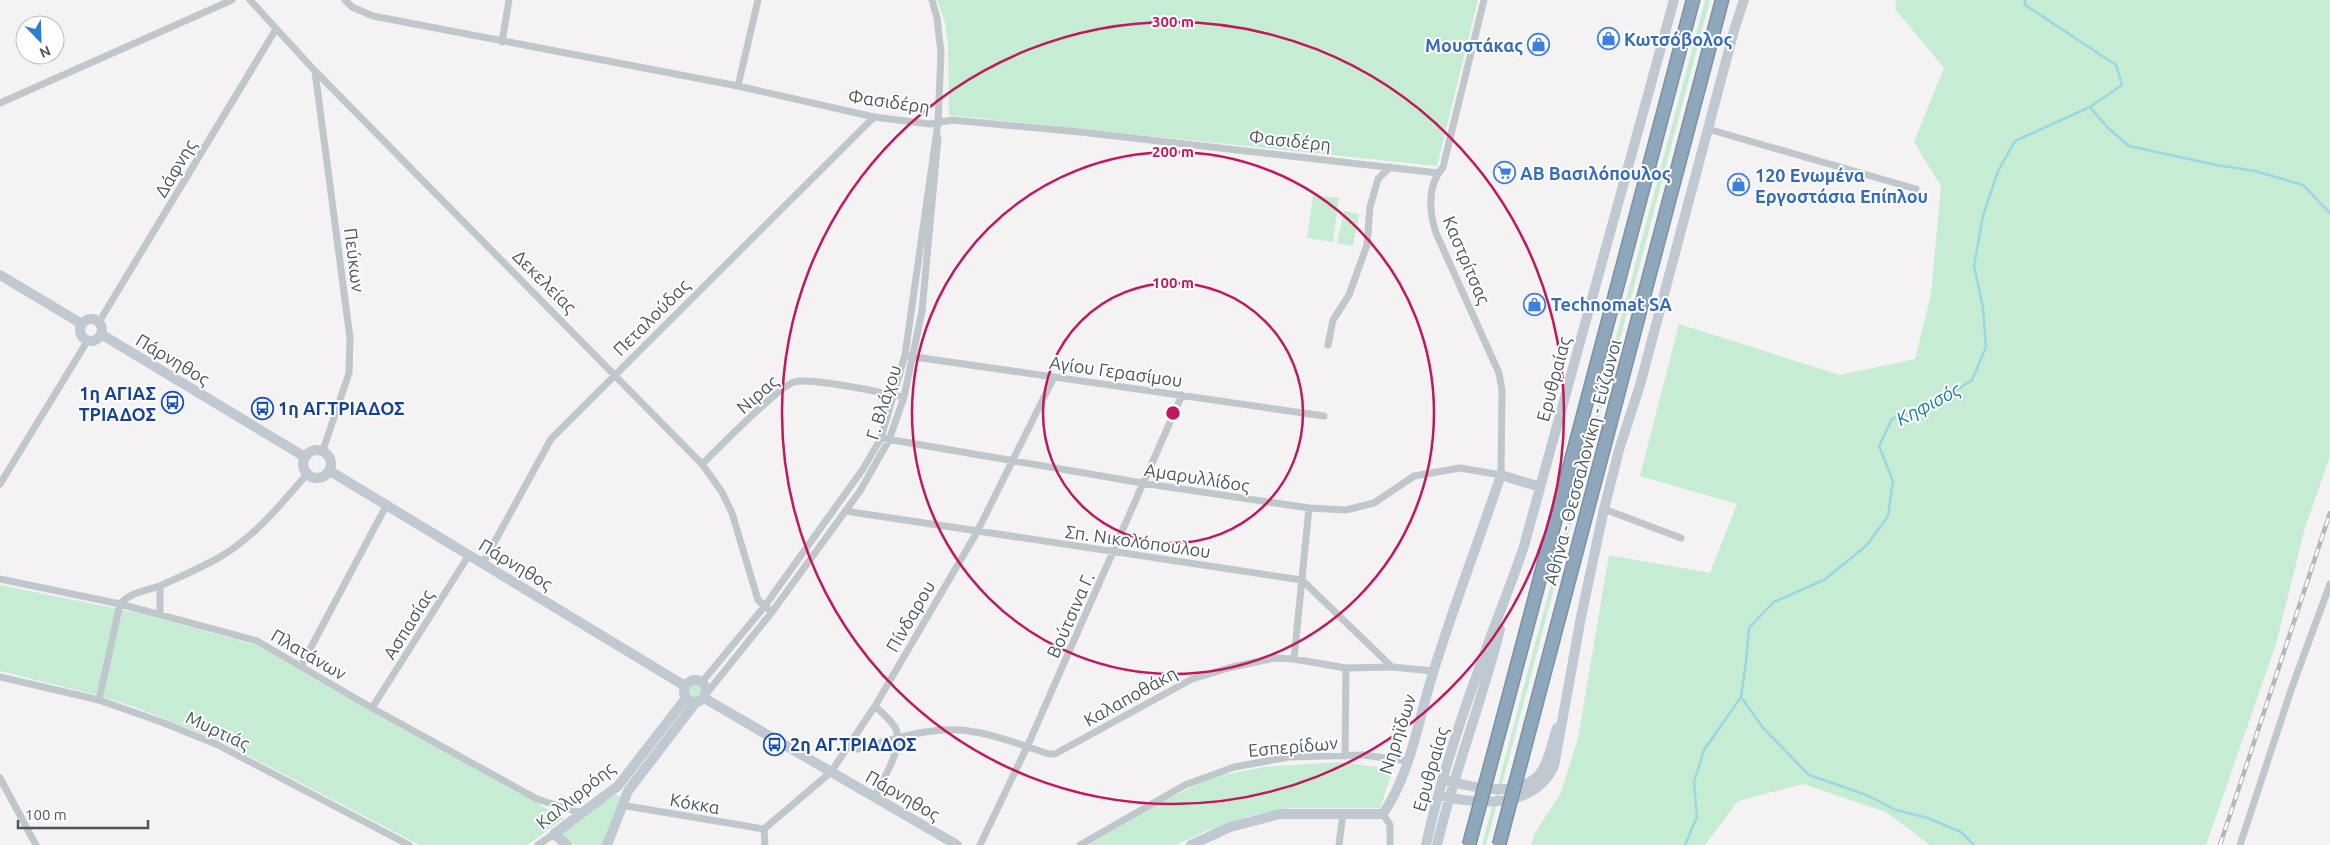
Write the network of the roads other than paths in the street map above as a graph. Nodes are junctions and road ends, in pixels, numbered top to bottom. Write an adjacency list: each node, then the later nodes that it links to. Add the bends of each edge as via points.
1 (232, 0): 16 (street)
2 (250, 0): 12 (street, Δεκελείας)
3 (346, 0): 13 (street, Φασιδέρη, via 352,7 373,16)
4 (509, 0): 13 (street)
5 (758, 0): 15 (street)
6 (932, 0): 18 (street, Γ. Βλάχου, via 941,53)
7 (1484, 0): 21 (street, Καστρίτσας, via 1443,168)
8 (1674, 0): 46 (street, Ερυθραίας)
9 (1693, 0): 112 (highway, Αθήνα - Θεσσαλονίκη - Εύζωνοι, bridge)
10 (1744, 0): 19 (street)
11 (1722, 3): 113 (highway, Αθήνα - Θεσσαλονίκη - Εύζωνοι, bridge)
12 (276, 29): 14 (street, Δεκελείας); 24 (street, Δάφνης)
13 (502, 42): 15 (street, Φασιδέρη)
14 (315, 71): 30 (street, Δεκελείας); 37 (street, Πεύκων, via 350,338 349,373)
15 (738, 86): 17 (street, Φασιδέρη)
16 (0, 103)
17 (874, 117): 18 (street, Φασιδέρη); 30 (street, Πεταλούδας)
18 (938, 123): 20 (street, Φασιδέρη, via 952,120 1070,131); 29 (street, Γ. Βλάχου, via 939,149 922,311)
19 (1708, 129): 22 (street); 49 (street, via 1643,376)
20 (1390, 167): 21 (street, Φασιδέρη); 28 (street, via 1378,179 1370,207 1367,245 1349,295 1333,320)
21 (1438, 173): 43 (street, Καστρίτσας, via 1430,197 1432,221 1501,382)
22 (1916, 189)
23 (0, 275): 25 (street)
24 (99, 322): 25 (street, via 90,319); 26 (street)
25 (82, 324): 27 (street, via 82,334)
26 (101, 334): 27 (street); 38 (street, Πάρνηθος)
27 (88, 340): 45 (street)
28 (1328, 345)
29 (909, 356): 31 (street, Αγίου Γερασίμου); 32 (street, Γ. Βλάχου); 34 (street, Γ. Βλάχου)
30 (615, 374): 40 (street, Δεκελείας); 55 (street, Πεταλούδας, via 551,439)
31 (1054, 377): 33 (street, Αγίου Γερασίμου); 39 (street, Πίνδαρου)
32 (894, 395): 34 (street, Νιρας); 36 (street, Γ. Βλάχου); 40 (street, Νιρας, via 794,382)
33 (1182, 395): 35 (street, Αγίου Γερασίμου); 44 (street, Βούτσινα Γ.)
34 (904, 397): 36 (street, Γ. Βλάχου)
35 (1324, 416)
36 (885, 439): 39 (street, Αμαρυλλίδος); 50 (street, Γ. Βλάχου, via 860,491); 63 (street, Γ. Βλάχου)
37 (323, 450): 38 (street, via 314,450); 41 (street, via 332,460)
38 (305, 457): 42 (street, via 303,465)
39 (1012, 462): 44 (street, Αμαρυλλίδος); 51 (street, Πίνδαρου)
40 (702, 464): 63 (street, Δεκελείας, via 729,507 757,596)
41 (330, 471): 42 (street, via 319,478); 47 (street, Πάρνηθος)
42 (307, 474): 59 (street, via 247,539 212,562)
43 (1501, 476): 46 (street); 48 (street, Αμαρυλλίδος, via 1460,468 1414,476 1374,502 1346,510); 71 (street, Νηρηϊδων)
44 (1142, 483): 48 (street, Αμαρυλλίδος); 53 (street, Βούτσινα Γ.)
45 (0, 484)
46 (1540, 487): 60 (street, Ερυθραίας)
47 (386, 506): 54 (street, Πάρνηθος); 68 (street)
48 (1309, 508): 57 (street)
49 (1604, 509): 52 (street); 79 (street)
50 (845, 511): 51 (street, Σπ. Νικολόπουλου); 65 (street, Γ. Βλάχου)
51 (977, 532): 53 (street, Σπ. Νικολόπουλου); 77 (street, Πίνδαρου)
52 (1681, 538)
53 (1114, 553): 57 (street, Σπ. Νικολόπουλου); 82 (street, Βούτσινα Γ.)
54 (469, 555): 55 (street, Πάρνηθος); 78 (street, Ασπασίας)
55 (483, 563): 74 (street, Πάρνηθος)
56 (0, 578): 62 (street, Πλατάνων)
57 (1302, 580): 67 (street); 69 (street)
58 (2330, 584): 64 (street)
59 (160, 586): 62 (street, via 126,597); 66 (street)
60 (1509, 591): 87 (street, Ερυθραίας, via 1479,667); 88 (street, Ερυθραίας, via 1490,672)
61 (2330, 600): 64 (street)
62 (120, 604): 66 (street, Πλατάνων); 76 (street)
63 (764, 607): 65 (street); 73 (street, Γ. Βλάχου)
64 (2322, 607): 114 (street)
65 (772, 612): 75 (street, Γ. Βλάχου)
66 (160, 614): 68 (street, Πλατάνων, via 257,642)
67 (1294, 659): 70 (street, Καλαποθάκη); 82 (street, Καλαποθάκη, via 1275,658 1249,663 1192,679 1055,754)
68 (301, 666): 78 (street, Πλατάνων)
69 (1392, 667): 70 (street, Καλαποθάκη); 71 (street, Καλαποθάκη)
70 (1346, 668): 83 (street)
71 (1433, 671): 84 (street, Νηρηϊδων)
72 (0, 677): 76 (street, Μυρτιάς)
73 (702, 682): 74 (street, via 693,680); 75 (street, via 706,688)
74 (686, 686): 75 (street, via 684,693)
75 (698, 698): 85 (street, Πάρνηθος); 92 (street, via 634,782); 93 (street, Καλλιρρόης, via 621,782)
76 (99, 700): 99 (street, Μυρτιάς, via 218,745)
77 (875, 706): 80 (street, via 894,725); 81 (street, Πίνδαρου)
78 (372, 708): 93 (street, Πλατάνων, via 537,799)
79 (1563, 713): 88 (street, via 1546,763 1534,779 1520,786 1488,790); 90 (street, via 1556,761 1540,786 1513,799 1485,801)
80 (898, 738): 81 (street, Καλαποθάκη, via 857,749); 82 (street, Καλαποθάκη, via 965,730); 91 (street, via 895,754)
81 (848, 747): 85 (street, Πίνδαρου)
82 (1027, 747): 105 (street, Βούτσινα Γ.)
83 (1346, 756): 84 (street, Εσπερίδων); 106 (street, Εσπερίδων, via 1280,758 1221,770 1185,785)
84 (1408, 761): 95 (street, Νηρηϊδων)
85 (831, 772): 91 (street, Πάρνηθος); 96 (street, Πίνδαρου)
86 (0, 778): 98 (street)
87 (1443, 780): 88 (street); 89 (street, Ερυθραίας)
88 (1454, 783): 90 (street, Ερυθραίας)
89 (1438, 794): 90 (street); 110 (street, Ερυθραίας)
90 (1449, 797): 111 (street, Ερυθραίας)
91 (874, 798): 104 (street, Πάρνηθος)
92 (622, 805): 96 (street, Κόκκα); 102 (street)
93 (582, 813): 97 (street, Καλλιρρόης)
94 (1343, 813): 95 (street); 107 (street, via 1280,814 1259,818); 108 (street)
95 (1383, 814): 109 (street, via 1390,826)
96 (764, 829): 103 (street)
97 (554, 834): 100 (street, Καλλιρρόης); 101 (street)
98 (36, 845)
99 (409, 845)
100 (538, 845)
101 (567, 845)
102 (607, 845)
103 (765, 845)
104 (957, 845)
105 (980, 845)
106 (1080, 845)
107 (1191, 845)
108 (1339, 845)
109 (1390, 845)
110 (1426, 845)
111 (1438, 845)
112 (1469, 845)
113 (1499, 845)
114 (2240, 845)

